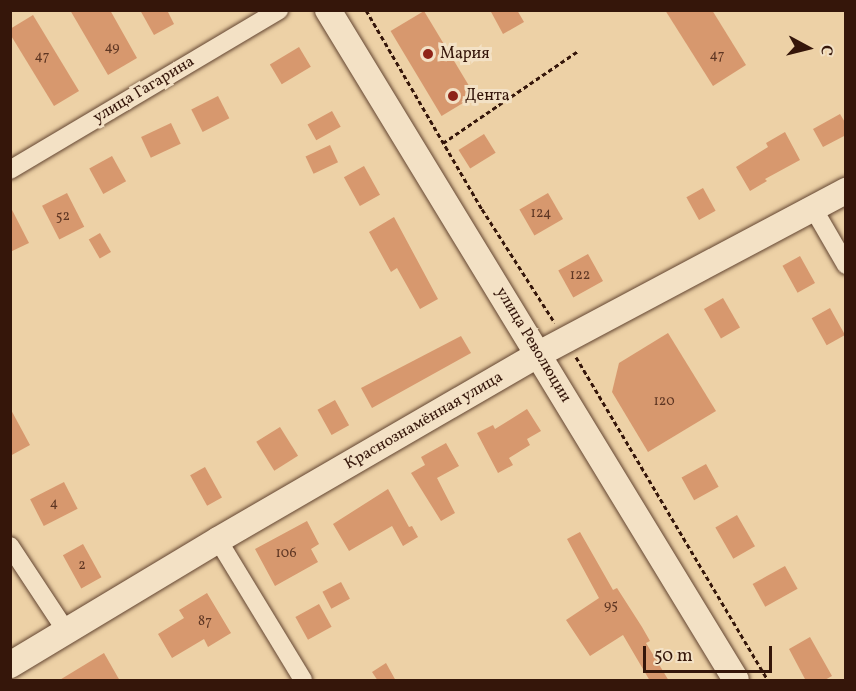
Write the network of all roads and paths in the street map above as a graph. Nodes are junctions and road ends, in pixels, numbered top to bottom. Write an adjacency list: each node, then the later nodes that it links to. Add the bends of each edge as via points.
1 (279, 10): 5 (street, улица Гагарина)
2 (328, 10): 9 (street, улица Революции)
3 (578, 51): 4 (path)
4 (443, 144)
5 (10, 170)
6 (846, 191): 7 (street, Краснознамённая улица)
7 (813, 208): 8 (street); 9 (street, Краснознамённая улица)
8 (846, 265)
9 (539, 354): 10 (street, Краснознамённая улица); 15 (street, улица Революции)
10 (218, 540): 12 (street, Краснознамённая улица); 14 (street)
11 (10, 546): 12 (street)
12 (66, 631): 13 (street, Краснознамённая улица)
13 (10, 665)
14 (303, 681)
15 (736, 681)

